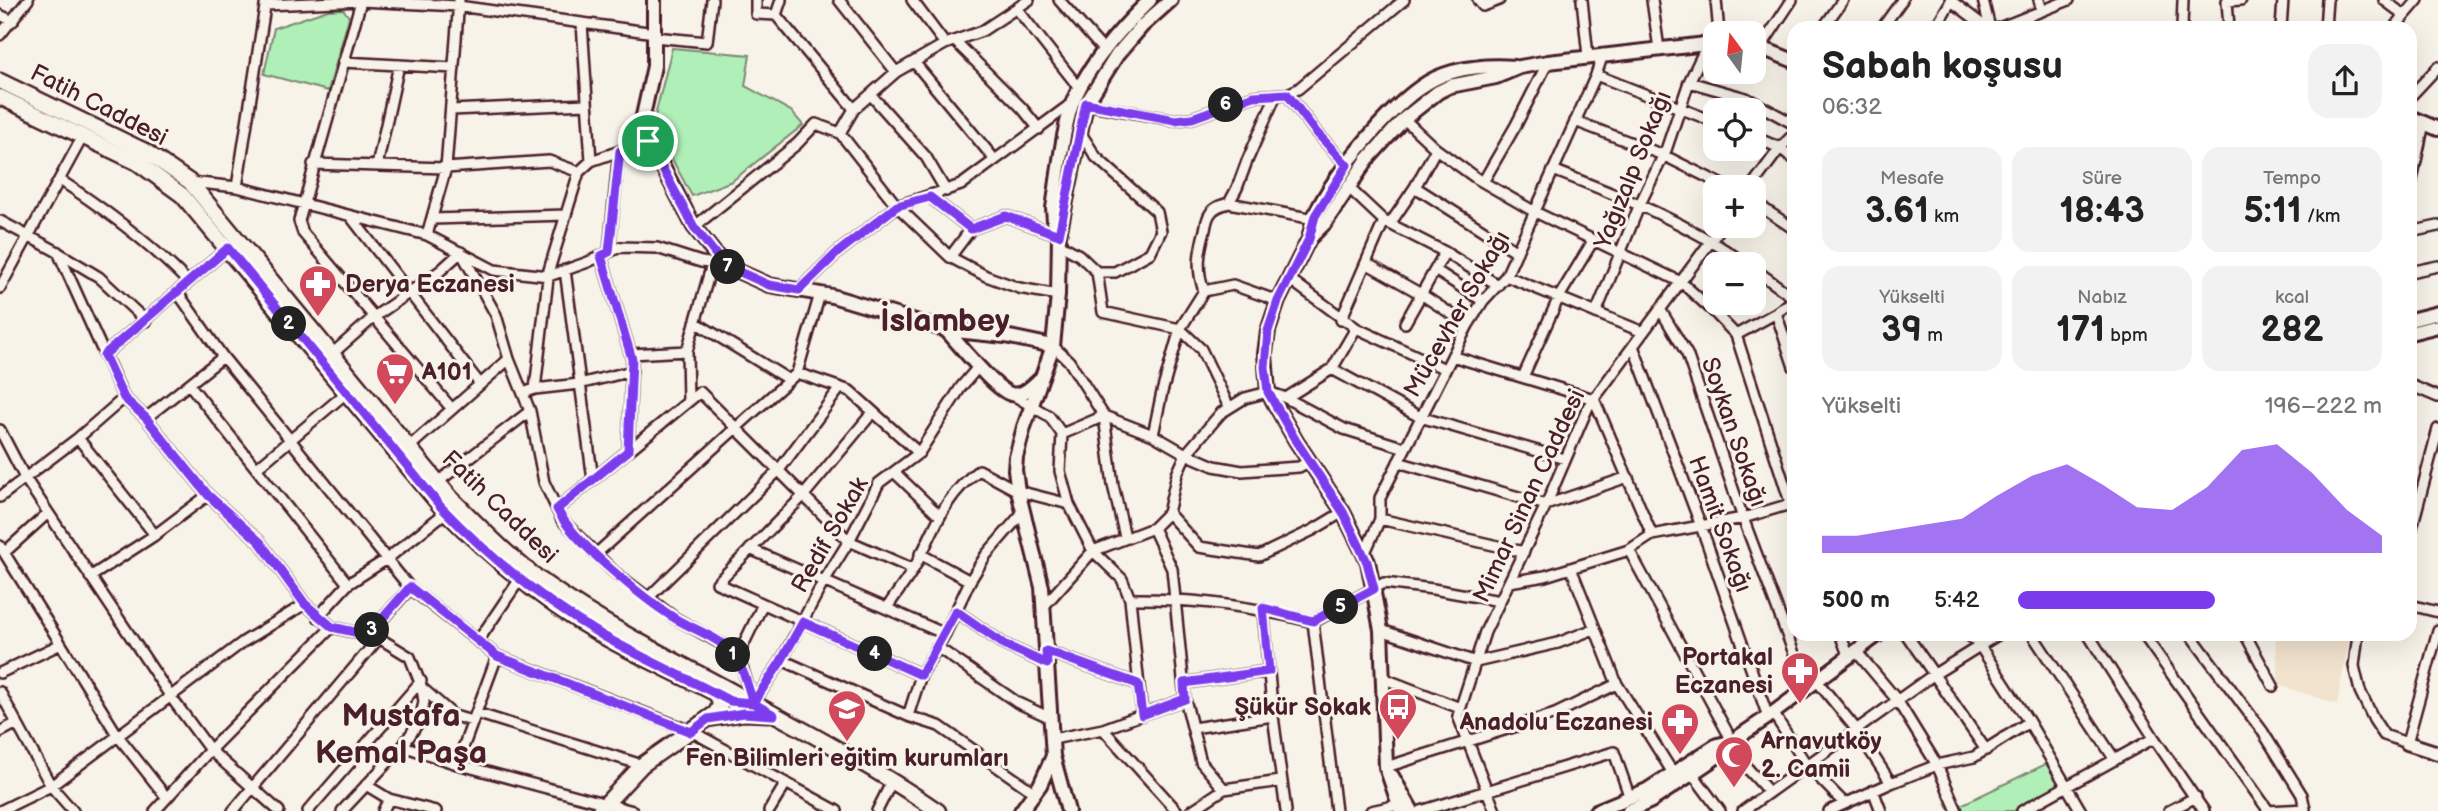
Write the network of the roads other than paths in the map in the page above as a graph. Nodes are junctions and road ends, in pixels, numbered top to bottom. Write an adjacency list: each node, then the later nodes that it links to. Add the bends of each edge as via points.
1 (28, 0): 39 (street)
2 (654, 0): 55 (main road)
3 (712, 0): 55 (street, via 707,41)
4 (757, 0): 37 (street, via 756,14)
5 (781, 0): 37 (street)
6 (839, 0): 73 (street)
7 (912, 0): 57 (street)
8 (1029, 0): 34 (street)
9 (1059, 0): 61 (street)
10 (1150, 0): 61 (main road)
11 (1171, 0): 85 (main road, via 1117,55)
12 (1404, 0): 79 (street)
13 (1478, 0): 14 (street, via 1483,6)
14 (1499, 0)
15 (1583, 0): 63 (street)
16 (1652, 0): 59 (street)
17 (1716, 0): 40 (street)
18 (1792, 0): 53 (street)
19 (1843, 0): 41 (street)
20 (1902, 0): 42 (street)
21 (1951, 0): 43 (street); 44 (street)
22 (1983, 0): 45 (street)
23 (2039, 0): 35 (street)
24 (2069, 0): 35 (street)
25 (2183, 0): 47 (street)
26 (2241, 0): 48 (street, via 2227,1)
27 (2283, 0): 49 (street)
28 (2327, 0): 50 (street)
29 (2384, 0): 38 (street)
30 (2418, 0): 38 (street)
31 (361, 1): 32 (street); 33 (street); 66 (street)
32 (266, 2): 123 (street)
33 (459, 3): 52 (street); 72 (street)
34 (1017, 9): 56 (street); 77 (street)
35 (2042, 11): 46 (street)
36 (0, 15): 39 (street)
37 (776, 15): 88 (street)
38 (2404, 15): 51 (street)
39 (13, 21): 54 (street)
40 (1718, 21)
41 (1828, 21)
42 (1887, 21)
43 (1939, 21)
44 (1980, 21)
45 (1988, 21)
46 (2017, 21)
47 (2182, 21)
48 (2228, 21)
49 (2282, 21)
50 (2326, 21)
51 (2399, 21)
52 (582, 23): 55 (street); 86 (street)
53 (1766, 34)
54 (0, 35)
55 (654, 35): 101 (main road, via 654,66 641,125)
56 (956, 41): 57 (street); 96 (street)
57 (945, 44): 67 (street)
58 (1703, 44): 59 (main road)
59 (1659, 49): 62 (main road)
60 (1766, 50): 65 (main road)
61 (1105, 52): 77 (main road)
62 (1604, 54): 63 (main road); 74 (street, Mücevher Sokağı)
63 (1588, 56): 68 (main road)
64 (1703, 58): 76 (street, Yağızalp Sokağı)
65 (1787, 58)
66 (343, 62): 69 (street); 112 (street)
67 (914, 62): 73 (street); 110 (street)
68 (1548, 62): 70 (main road); 122 (street)
69 (399, 65): 72 (street); 114 (street)
70 (1520, 67): 91 (main road, via 1450,86); 113 (main road, via 1493,66 1437,77 1381,122)
71 (2438, 67): 78 (street)
72 (454, 68): 89 (street)
73 (896, 72): 80 (street)
74 (1597, 75): 87 (street); 94 (street, Mücevher Sokağı)
75 (0, 81): 83 (main road, Fatih Caddesi)
76 (1689, 82): 87 (street, Yağızalp Sokağı); 92 (street, via 1746,98)
77 (1080, 89): 84 (main road)
78 (2417, 90)
79 (1287, 94): 81 (street); 113 (street)
80 (871, 95): 88 (street); 126 (street, via 926,156)
81 (1276, 96): 85 (street, via 1254,96 1175,120); 128 (street)
82 (0, 97): 83 (main road)
83 (28, 102): 100 (main road); 121 (main road, Fatih Caddesi, via 145,151)
84 (1073, 103): 96 (street); 148 (main road, via 1053,208)
85 (1086, 103): 98 (main road)
86 (587, 104): 89 (street); 111 (street)
87 (1680, 107): 90 (street); 108 (street, Yağızalp Sokağı)
88 (854, 109): 99 (street)
89 (451, 110): 115 (street)
90 (1703, 116)
91 (1404, 119): 105 (street); 125 (main road, via 1378,146)
92 (1787, 120)
93 (2417, 120): 95 (main road)
94 (1575, 121): 108 (street); 116 (street, Mücevher Sokağı)
95 (2424, 123): 97 (main road); 109 (street)
96 (1039, 129): 110 (street)
97 (2438, 129)
98 (1080, 132): 148 (main road); 166 (street, via 1096,157 1157,212 1161,231 1150,253 1115,272)
99 (840, 133): 131 (street); 142 (street, via 816,124)
100 (83, 136): 120 (street); 151 (main road, via 161,178)
101 (648, 141): 106 (street); 142 (main road)
102 (1787, 141): 104 (street)
103 (1766, 142): 104 (street)
104 (1780, 148): 107 (street); 119 (street)
105 (1436, 149): 122 (street); 124 (street)
106 (620, 151): 111 (street); 157 (street)
107 (1787, 154)
108 (1663, 155): 118 (street); 130 (street, Yağızalp Sokağı)
109 (2417, 156)
110 (995, 160): 126 (street)
111 (591, 161): 117 (street)
112 (313, 164): 114 (street); 129 (street)
113 (1347, 165): 137 (main road)
114 (377, 166): 115 (street)
115 (446, 169): 117 (street, via 549,162); 136 (street)
116 (1553, 170): 130 (street); 133 (street, Mücevher Sokağı)
117 (579, 172): 134 (street)
118 (1703, 175)
119 (1760, 175)
120 (60, 180): 145 (street); 171 (street, via 153,247)
121 (190, 182): 123 (street); 209 (main road, Fatih Caddesi)
122 (1483, 182): 133 (street)
123 (237, 187): 129 (street)
124 (1415, 187): 139 (street); 154 (street)
125 (1349, 188): 139 (street); 147 (main road)
126 (946, 191): 127 (street)
127 (930, 197): 131 (street); 143 (street)
128 (1229, 203): 137 (street); 176 (street, via 1217,206 1208,219 1198,257)
129 (303, 204): 135 (street); 191 (street, via 299,221 303,233)
130 (1640, 204): 149 (street); 158 (street, Yağızalp Sokağı)
131 (897, 206): 159 (street); 175 (street)
132 (1766, 210): 140 (street)
133 (1535, 212): 150 (street); 154 (street, Mücevher Sokağı)
134 (566, 215): 136 (street); 167 (street)
135 (351, 216): 146 (street); 177 (street)
136 (432, 219): 146 (street)
137 (1314, 219): 147 (main road)
138 (0, 221): 145 (street)
139 (1387, 223): 153 (street); 160 (street)
140 (1787, 224)
141 (2438, 226): 144 (street)
142 (694, 227): 161 (main road)
143 (971, 229): 148 (street, via 1006,216); 159 (street)
144 (2417, 230)
145 (28, 235): 152 (street); 174 (street)
146 (428, 235): 156 (street)
147 (1309, 239): 169 (main road)
148 (1059, 240): 166 (street); 182 (main road)
149 (1712, 240): 155 (street); 172 (street, Mimar Sinan Caddesi)
150 (1593, 241): 158 (street); 183 (street)
151 (228, 248): 171 (street); 230 (main road)
152 (58, 252): 194 (street, via 99,277); 211 (street)
153 (1445, 252): 164 (street); 173 (street)
154 (1517, 252): 168 (street, Mücevher Sokağı)
155 (1729, 252)
156 (461, 253): 167 (street, via 494,270); 177 (street); 214 (street, via 496,315)
157 (605, 254): 161 (street, via 620,247 657,248); 163 (street); 210 (street)
158 (1620, 254): 172 (street); 188 (street, Yağızalp Sokağı)
159 (950, 257): 182 (street, via 1019,288)
160 (1366, 263): 180 (street); 193 (street)
161 (718, 265): 175 (main road, via 769,285); 195 (street)
162 (2438, 266): 165 (street)
163 (565, 270): 167 (street); 225 (street)
164 (1435, 270): 180 (street); 185 (street)
165 (2417, 270)
166 (1097, 272): 200 (street, via 1103,312)
167 (549, 276): 228 (street)
168 (1506, 276): 173 (street, Mücevher Sokağı); 183 (street)
169 (1288, 278): 184 (main road); 193 (street)
170 (1766, 279): 181 (street)
171 (188, 282): 178 (street)
172 (1681, 282): 187 (street, Mimar Sinan Caddesi); 204 (street)
173 (1498, 285): 185 (street, Mücevher Sokağı)
174 (0, 287)
175 (799, 290): 179 (main road)
176 (1204, 291): 184 (street, via 1233,285); 200 (street)
177 (410, 292): 191 (street); 224 (street)
178 (178, 293): 194 (street); 213 (street)
179 (820, 294): 201 (main road); 219 (street)
180 (1421, 294): 196 (street); 197 (street)
181 (1787, 294)
182 (1058, 295): 205 (main road)
183 (1559, 298): 188 (street); 221 (street)
184 (1278, 301): 229 (main road, via 1265,354)
185 (1483, 301): 197 (street, Mücevher Sokağı)
186 (1787, 304): 189 (street)
187 (1660, 309): 203 (street, Mimar Sinan Caddesi); 284 (street, Soykan Sokağı, via 1687,354)
188 (1597, 313): 203 (street)
189 (1776, 313): 204 (street); 207 (street)
190 (2438, 313): 192 (main road)
191 (374, 317): 209 (street); 240 (street)
192 (2417, 318)
193 (1341, 320): 199 (street)
194 (146, 321): 211 (street)
195 (695, 322): 208 (street); 222 (street)
196 (1405, 323)
197 (1468, 325): 212 (street, Mücevher Sokağı)
198 (2438, 326): 202 (main road)
199 (1356, 328): 216 (street); 217 (street)
200 (1180, 329): 239 (street, via 1201,349); 250 (street)
201 (946, 330): 205 (main road); 215 (main road)
202 (2417, 331)
203 (1643, 332): 206 (street, Mimar Sinan Caddesi)
204 (1736, 335): 268 (street)
205 (1053, 346): 220 (main road); 243 (street, via 1069,361)
206 (1633, 346): 236 (street, Mimar Sinan Caddesi); 286 (street, Hamit Sokağı)
207 (1787, 346)
208 (687, 351): 210 (street); 237 (street)
209 (332, 354): 253 (main road, Fatih Caddesi)
210 (631, 354): 218 (street)
211 (104, 355): 234 (street)
212 (1452, 356): 217 (street, Mücevher Sokağı); 221 (street)
213 (223, 357): 223 (street); 252 (street)
214 (509, 359): 224 (street); 231 (street)
215 (979, 366): 232 (main road, via 997,386); 256 (street, Redif Sokak)
216 (1332, 369): 235 (street); 244 (street)
217 (1445, 369): 244 (street, Mücevher Sokağı)
218 (632, 371): 225 (street); 255 (street)
219 (797, 373): 222 (street); 226 (street)
220 (1042, 377): 232 (main road, via 1021,393); 238 (main road)
221 (1523, 377): 236 (street)
222 (789, 380): 246 (street)
223 (189, 384): 245 (street); 261 (street)
224 (480, 384): 240 (street)
225 (581, 384): 228 (street); 266 (street)
226 (840, 388): 242 (street); 262 (street)
227 (2417, 388): 233 (street)
228 (534, 389): 231 (street)
229 (1268, 392): 235 (street); 239 (street); 259 (main road)
230 (346, 393): 252 (street); 279 (main road)
231 (523, 393): 241 (street)
232 (1012, 394): 238 (street)
233 (2438, 397)
234 (124, 398): 245 (street); 251 (street)
235 (1286, 398): 254 (street, via 1344,429)
236 (1594, 399): 258 (street, Mimar Sinan Caddesi); 264 (street)
237 (688, 402): 246 (street, via 700,392); 255 (street)
238 (1031, 406): 249 (street, via 1049,416); 269 (main road, via 1016,457)
239 (1229, 407): 257 (street)
240 (452, 409): 253 (street)
241 (530, 411): 267 (street); 277 (street, via 544,482)
242 (873, 412): 256 (street); 271 (street)
243 (1104, 416): 249 (street); 250 (street); 290 (street)
244 (1420, 417): 254 (street, Mücevher Sokağı); 258 (street)
245 (146, 418): 270 (street)
246 (737, 429): 262 (street); 297 (street)
247 (2438, 429): 276 (street)
248 (0, 430): 265 (street)
249 (1062, 434): 273 (street, via 1060,471)
250 (1153, 435): 257 (street)
251 (78, 438): 265 (street); 288 (street)
252 (290, 440): 261 (street); 300 (street)
253 (409, 447): 267 (main road, Fatih Caddesi)
254 (1405, 448): 260 (street, Mücevher Sokağı)
255 (628, 451): 266 (street)
256 (919, 453): 263 (street, Redif Sokak)
257 (1186, 454): 259 (street, via 1242,471 1298,467); 282 (street)
258 (1565, 459): 274 (street, Mimar Sinan Caddesi)
259 (1310, 461): 280 (main road)
260 (1398, 463): 274 (street); 285 (street, Mücevher Sokağı, via 1380,498)
261 (257, 468): 308 (street)
262 (779, 470): 271 (street); 311 (street)
263 (894, 472): 283 (street); 291 (street, Redif Sokak, via 879,483)
264 (1628, 477): 274 (street); 289 (street)
265 (25, 478): 272 (street); 281 (street)
266 (593, 480): 277 (street)
267 (438, 482): 372 (main road, Fatih Caddesi, via 489,536 544,583 615,629)
268 (1787, 488)
269 (1018, 491): 273 (street); 278 (main road); 283 (street, via 979,470 963,482)
270 (208, 495): 288 (street); 315 (street, via 260,542)
271 (804, 495): 291 (street); 293 (street)
272 (0, 497)
273 (1069, 504): 295 (street)
274 (1546, 505): 296 (street, Mimar Sinan Caddesi)
275 (1787, 505): 284 (street)
276 (2417, 508)
277 (557, 509): 297 (street)
278 (1024, 511): 306 (street); 317 (main road)
279 (446, 512): 300 (street); 304 (main road)
280 (1343, 512): 282 (street, via 1259,556 1199,547); 299 (main road)
281 (48, 513): 292 (street); 303 (street)
282 (1168, 513): 287 (street)
283 (939, 515): 298 (street)
284 (1743, 518): 286 (street); 326 (street, Soykan Sokağı)
285 (1380, 519): 296 (street); 299 (street, Mücevher Sokağı)
286 (1701, 526): 289 (street); 376 (street, Hamit Sokağı)
287 (1153, 528): 290 (street); 312 (street, via 1172,569)
288 (155, 535): 303 (street)
289 (1652, 535): 294 (street)
290 (1125, 537): 295 (street)
291 (849, 541): 302 (street); 305 (street, Redif Sokak)
292 (3, 549): 347 (street)
293 (750, 549): 305 (street); 316 (street, via 717,583)
294 (1629, 550): 301 (street); 392 (street)
295 (1093, 551): 313 (street, via 1122,579); 317 (street)
296 (1524, 552): 307 (street, Mimar Sinan Caddesi)
297 (596, 554): 311 (street)
298 (920, 554): 302 (street); 306 (street)
299 (1364, 555): 310 (main road)
300 (387, 559): 308 (street); 309 (street)
301 (1571, 568): 307 (street); 328 (street)
302 (914, 569): 319 (street)
303 (90, 577): 369 (street)
304 (520, 579): 334 (street); 368 (main road, via 605,637)
305 (824, 581): 319 (street); 325 (street, Redif Sokak)
306 (970, 581): 321 (street)
307 (1509, 582): 314 (street, Mimar Sinan Caddesi)
308 (348, 584): 323 (street)
309 (410, 587): 332 (street); 334 (street)
310 (1374, 589): 314 (street, via 1384,583); 324 (street); 330 (main road)
311 (648, 598): 353 (street, via 727,647)
312 (1174, 598): 313 (street); 320 (street); 361 (street)
313 (1130, 599): 362 (street)
314 (1500, 601): 355 (street, Mimar Sinan Caddesi)
315 (305, 604): 323 (street); 369 (street, via 243,642)
316 (763, 604): 325 (street); 353 (street)
317 (1044, 606): 352 (main road)
318 (2417, 607): 322 (street)
319 (887, 608): 331 (street)
320 (1263, 608): 324 (street); 356 (street)
321 (956, 611): 331 (street); 352 (street, via 1005,645)
322 (2438, 612)
323 (318, 617): 327 (street)
324 (1313, 621): 449 (street)
325 (803, 622): 354 (street, Redif Sokak); 358 (street)
326 (1787, 624)
327 (332, 627): 332 (street); 396 (street)
328 (1594, 629): 355 (street); 363 (street)
329 (2438, 630): 394 (street)
330 (1381, 631): 355 (street); 360 (main road)
331 (945, 634): 349 (street)
332 (368, 635): 333 (street)
333 (379, 638): 364 (street, via 410,657); 415 (street)
334 (478, 641): 351 (street)
335 (1794, 641): 365 (street, Soykan Sokağı)
336 (1844, 641): 350 (street)
337 (1870, 641): 350 (main road)
338 (1911, 641): 359 (street)
339 (1975, 641): 348 (street)
340 (1988, 641): 348 (street)
341 (2037, 641): 400 (street)
342 (2092, 641): 390 (street)
343 (2148, 641): 429 (street)
344 (2195, 641): 429 (street, via 2263,732 2302,795 2305,809)
345 (2249, 641): 366 (street)
346 (2357, 641): 394 (street, via 2354,666 2360,691 2384,735)
347 (61, 644): 357 (street); 389 (street)
348 (1980, 646): 359 (street); 382 (street)
349 (937, 647): 358 (street); 380 (street, via 1018,703)
350 (1852, 654): 365 (main road); 371 (street)
351 (497, 656): 379 (street); 388 (street)
352 (1047, 657): 362 (street); 380 (main road)
353 (736, 660): 372 (street)
354 (782, 660): 372 (street, Redif Sokak); 377 (street)
355 (1476, 662): 373 (street, Mimar Sinan Caddesi)
356 (1269, 671): 361 (street); 378 (street)
357 (0, 673)
358 (921, 675): 377 (street)
359 (1933, 675): 371 (street); 397 (street)
360 (1385, 679): 373 (street); 405 (main road)
361 (1184, 683): 370 (street)
362 (1138, 684): 375 (street)
363 (1617, 684): 393 (street, via 1555,713); 406 (street)
364 (421, 685): 379 (street, via 454,716); 395 (street, via 420,720); 435 (street)
365 (1812, 685): 376 (main road); 386 (street, Soykan Sokağı)
366 (2273, 686)
367 (0, 692): 383 (street)
368 (717, 694): 372 (main road); 381 (main road, via 720,705)
369 (171, 697): 389 (street); 396 (street)
370 (1185, 699): 375 (street); 384 (street)
371 (1897, 700): 386 (street); 404 (street)
372 (753, 703): 374 (main road, Fatih Caddesi)
373 (1461, 708): 393 (street, Mimar Sinan Caddesi, via 1458,716)
374 (774, 715): 381 (main road, via 744,713); 408 (main road, Fatih Caddesi)
375 (1142, 715): 385 (street)
376 (1771, 715): 392 (main road); 402 (street, Hamit Sokağı)
377 (908, 716): 416 (street, via 939,726)
378 (1273, 716): 384 (street); 409 (street)
379 (474, 717): 401 (street); 403 (street)
380 (1051, 718): 391 (main road)
381 (708, 719): 388 (main road)
382 (2029, 722): 397 (street); 414 (street)
383 (17, 723): 387 (street); 413 (street)
384 (1193, 728): 417 (street, via 1201,762)
385 (1103, 729): 391 (street); 446 (street)
386 (1856, 729): 402 (street); 411 (street, Soykan Sokağı)
387 (0, 732)
388 (691, 732): 403 (main road); 410 (street)
389 (118, 736): 413 (street); 423 (street)
390 (2154, 738): 400 (street); 422 (street)
391 (1053, 739): 399 (main road)
392 (1732, 741): 406 (main road, via 1717,745); 407 (main road); 421 (street)
393 (1468, 742): 405 (street); 418 (street, Mimar Sinan Caddesi)
394 (2407, 743): 398 (main road)
395 (403, 746): 401 (street); 412 (street)
396 (210, 750): 415 (street); 423 (street)
397 (1986, 750): 404 (street)
398 (2438, 753)
399 (1054, 755): 416 (main road); 420 (main road)
400 (2116, 760): 414 (street)
401 (457, 764): 427 (street)
402 (1806, 764): 421 (street); 425 (street, Hamit Sokağı)
403 (642, 765): 427 (main road)
404 (1937, 765): 411 (street); 459 (street)
405 (1386, 767): 428 (main road); 451 (main road)
406 (1673, 773): 426 (main road)
407 (1692, 773): 426 (main road, via 1651,801); 455 (street)
408 (891, 781): 442 (street); 443 (main road, Fatih Caddesi)
409 (1281, 781): 417 (street); 448 (street)
410 (786, 783): 440 (street); 441 (street)
411 (1891, 783): 419 (street)
412 (366, 785): 424 (street); 436 (street)
413 (51, 786): 430 (street); 431 (street)
414 (2068, 786): 460 (street); 461 (street)
415 (253, 788): 433 (street); 434 (street)
416 (1037, 789): 420 (main road, via 1050,784); 444 (main road)
417 (1224, 789): 447 (street)
418 (1487, 790): 426 (street, via 1614,752); 452 (street); 453 (street, Mimar Sinan Caddesi)
419 (1873, 790): 425 (street); 458 (street)
420 (1064, 791): 445 (main road)
421 (1768, 791): 456 (street)
422 (2196, 797): 462 (street); 463 (street)
423 (167, 798): 432 (street)
424 (389, 799): 437 (street); 438 (street)
425 (1844, 803): 457 (street)
426 (1629, 805): 454 (main road)
427 (602, 806): 439 (street)
428 (1400, 808): 450 (street)
429 (2268, 810)
430 (0, 811)
431 (73, 811)
432 (155, 811)
433 (233, 811)
434 (279, 811)
435 (308, 811)
436 (342, 811)
437 (383, 811)
438 (436, 811)
439 (633, 811)
440 (769, 811)
441 (837, 811)
442 (877, 811)
443 (938, 811)
444 (1021, 811)
445 (1068, 811)
446 (1177, 811)
447 (1191, 811)
448 (1286, 811)
449 (1336, 811)
450 (1371, 811)
451 (1412, 811)
452 (1420, 811)
453 (1495, 811)
454 (1596, 811)
455 (1720, 811)
456 (1743, 811)
457 (1829, 811)
458 (1881, 811)
459 (1957, 811)
460 (2022, 811)
461 (2081, 811)
462 (2169, 811)
463 (2204, 811)

